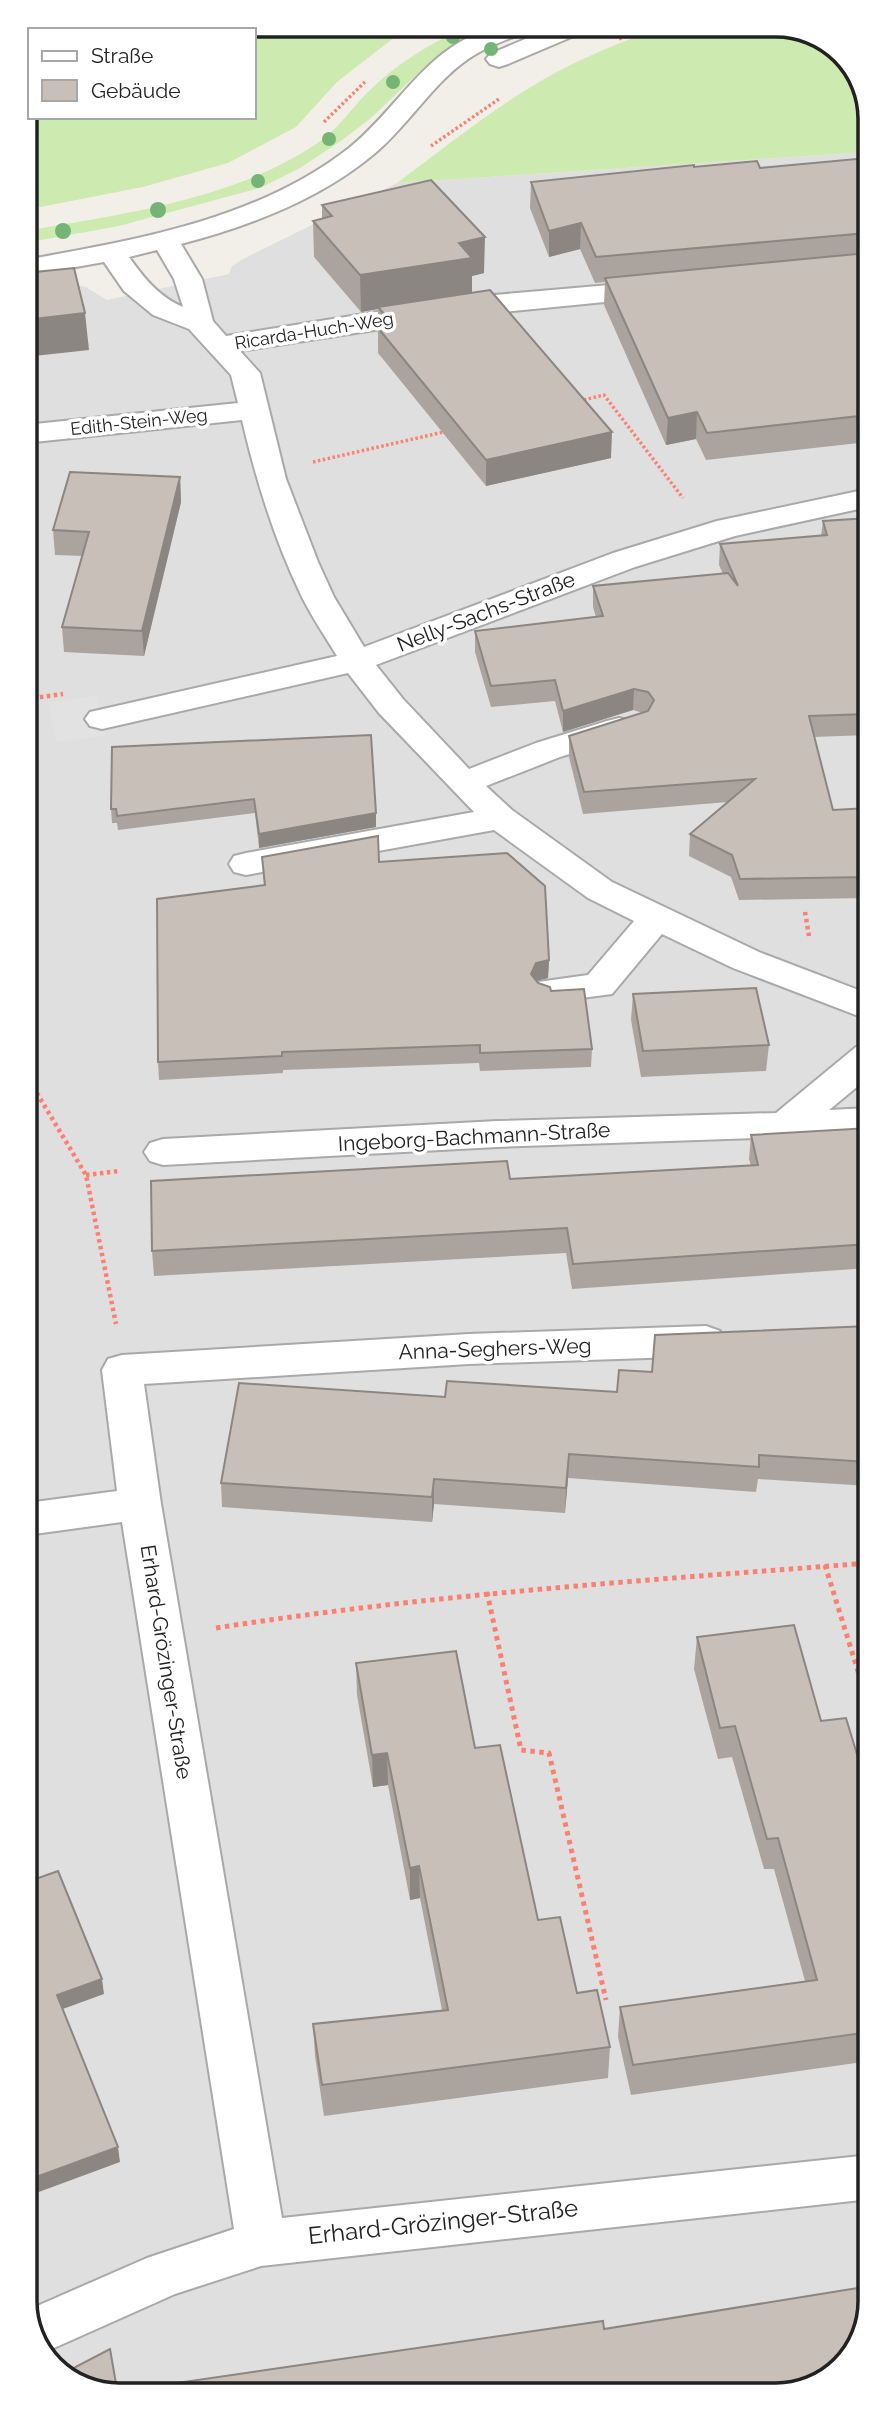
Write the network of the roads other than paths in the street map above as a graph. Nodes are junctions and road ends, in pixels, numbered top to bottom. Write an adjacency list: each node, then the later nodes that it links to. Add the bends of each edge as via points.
1 (495, 37): 3 (street, via 461,52 431,78)
2 (549, 37): 3 (street)
3 (410, 105): 4 (street, via 350,160 316,183 266,207)
4 (165, 241): 6 (street); 9 (street, via 187,273)
5 (37, 250): 6 (street)
6 (111, 251): 7 (street); 9 (street, via 134,285 163,309)
7 (37, 266)
8 (677, 287): 10 (street, Ricarda-Huch-Weg, via 471,306)
9 (210, 334): 10 (street, Ricarda-Huch-Weg); 12 (street, via 245,373)
10 (293, 334): 11 (street, via 310,355)
11 (377, 344)
12 (254, 410): 13 (street, Edith-Stein-Weg); 15 (street, via 271,479 302,562)
13 (37, 433)
14 (858, 500): 15 (street, Nelly-Sachs-Straße, via 728,528 624,560)
15 (356, 661): 16 (street, Nelly-Sachs-Straße); 18 (street)
16 (102, 719)
17 (634, 723): 18 (street)
18 (463, 783): 19 (street)
19 (500, 818): 20 (street); 21 (street, via 600,890)
20 (246, 864)
21 (656, 919): 22 (street, via 598,986); 23 (street)
22 (551, 990)
23 (858, 1004)
24 (858, 1066): 26 (street)
25 (858, 1122): 26 (street, Ingeborg-Bachmann-Straße)
26 (785, 1126): 27 (street, Ingeborg-Bachmann-Straße)
27 (163, 1152)
28 (740, 1340): 29 (street, Anna-Seghers-Weg, via 469,1349)
29 (122, 1370): 30 (street, Erhard-Grözinger-Straße)
30 (140, 1504): 31 (street); 33 (street, Erhard-Grözinger-Straße)
31 (37, 1517)
32 (858, 2178): 33 (street, Erhard-Grözinger-Straße)
33 (261, 2243): 34 (street, Erhard-Grözinger-Straße, via 165,2274)
34 (42, 2329)

